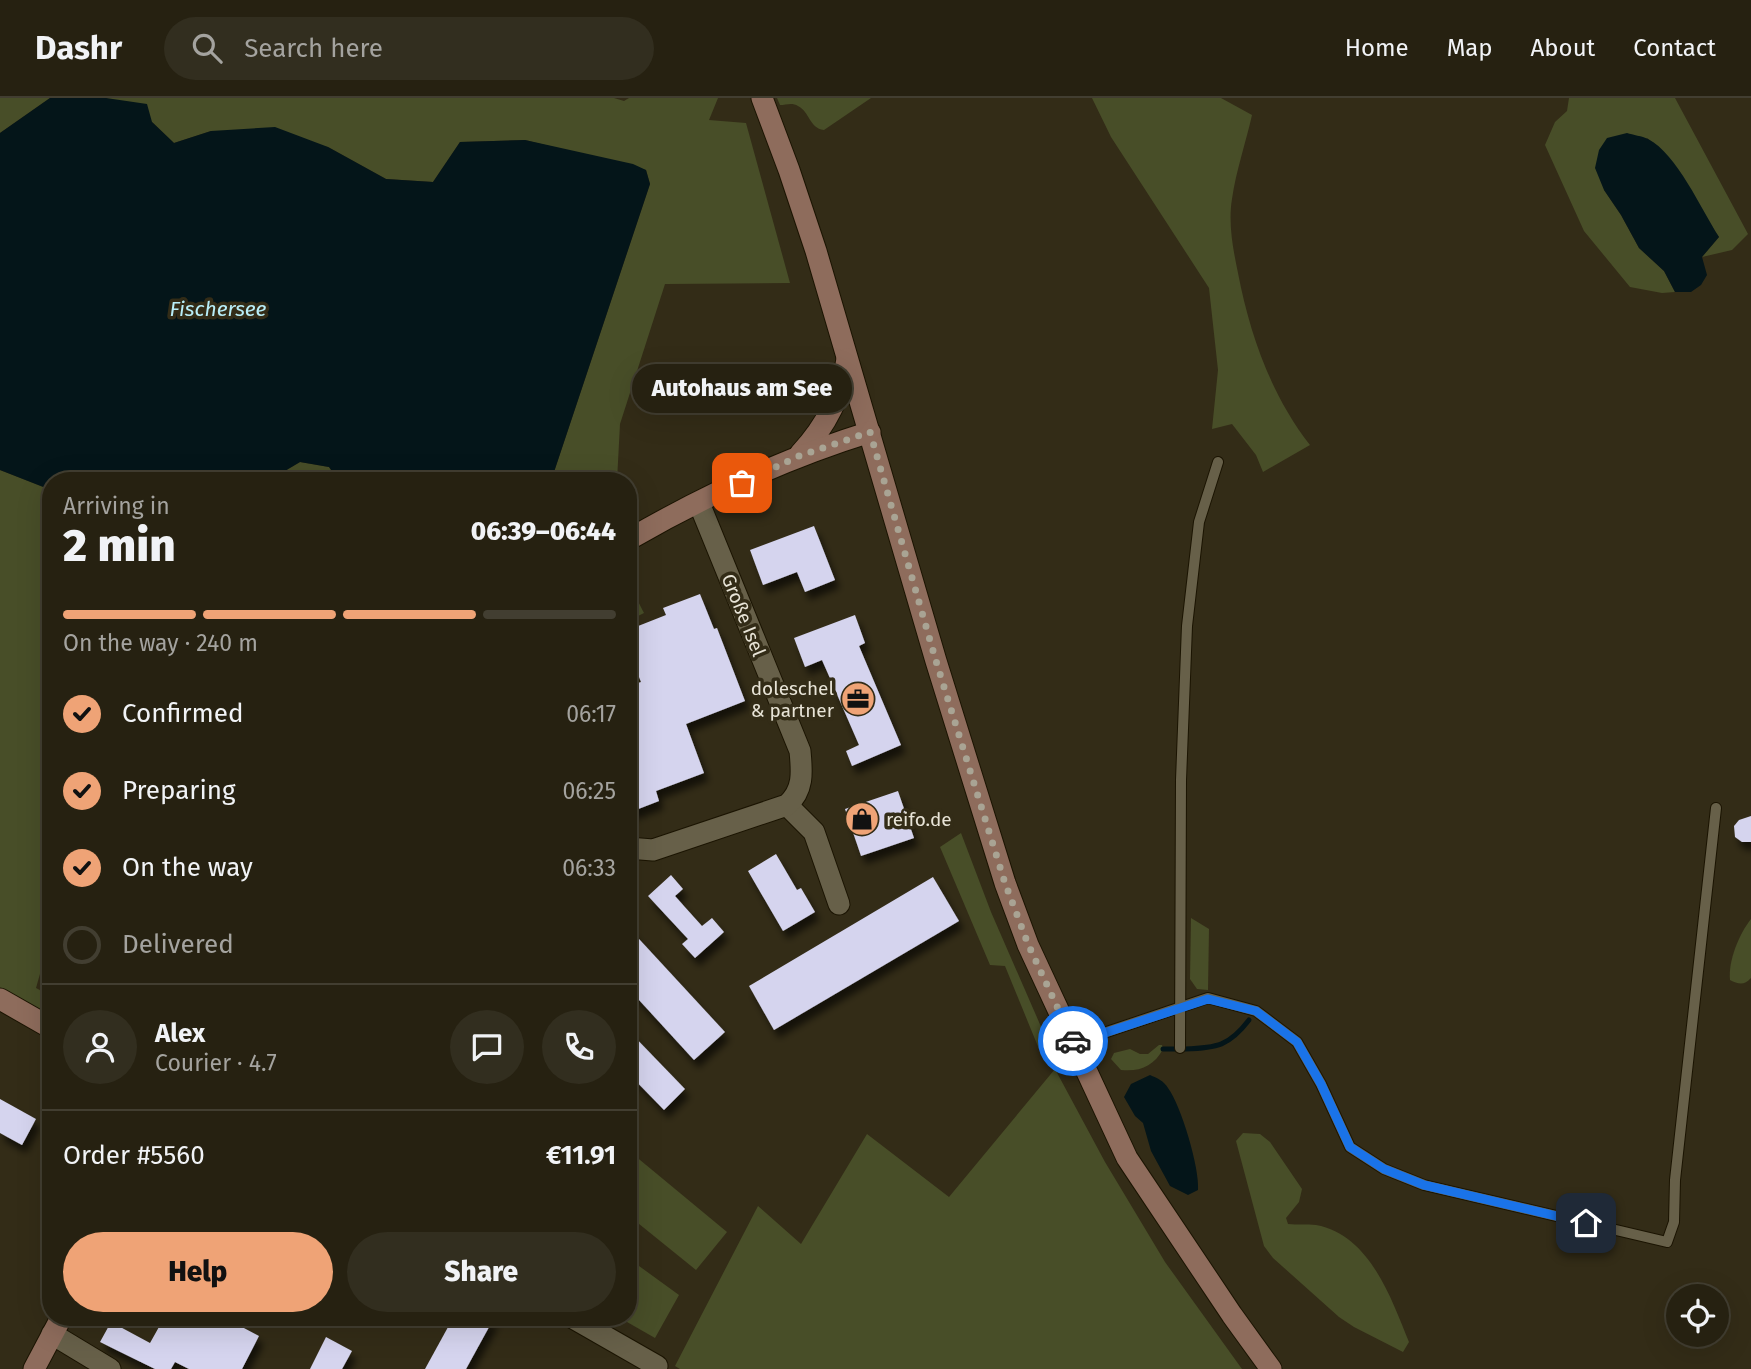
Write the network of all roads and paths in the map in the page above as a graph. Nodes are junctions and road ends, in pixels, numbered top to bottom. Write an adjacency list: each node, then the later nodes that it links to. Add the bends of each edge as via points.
1 (762, 98): 2 (street)
2 (848, 356): 3 (street); 4 (street, via 831,411)
3 (870, 432): 4 (street); 15 (street, via 1005,883)
4 (799, 456): 6 (street)
5 (1218, 462): 13 (lane, via 1199,522 1187,626)
6 (699, 503): 7 (street); 8 (street, Große Isel, via 800,751 800,786)
7 (637, 535)
8 (787, 805): 10 (street, via 653,850); 11 (street, via 814,832)
9 (1716, 808): 13 (lane, via 1674,1222 1667,1242 1424,1185 1384,1169 1350,1147 1297,1042 1256,1011 1208,999)
10 (637, 849)
11 (839, 904)
12 (0, 999): 14 (street)
13 (1180, 1007): 15 (lane); 16 (lane)
14 (42, 1023)
15 (1067, 1047): 22 (street, via 1128,1158)
16 (1180, 1048)
17 (57, 1326): 20 (street); 21 (street)
18 (586, 1326): 19 (street)
19 (659, 1368)
20 (34, 1369)
21 (110, 1369)
22 (1272, 1369)

